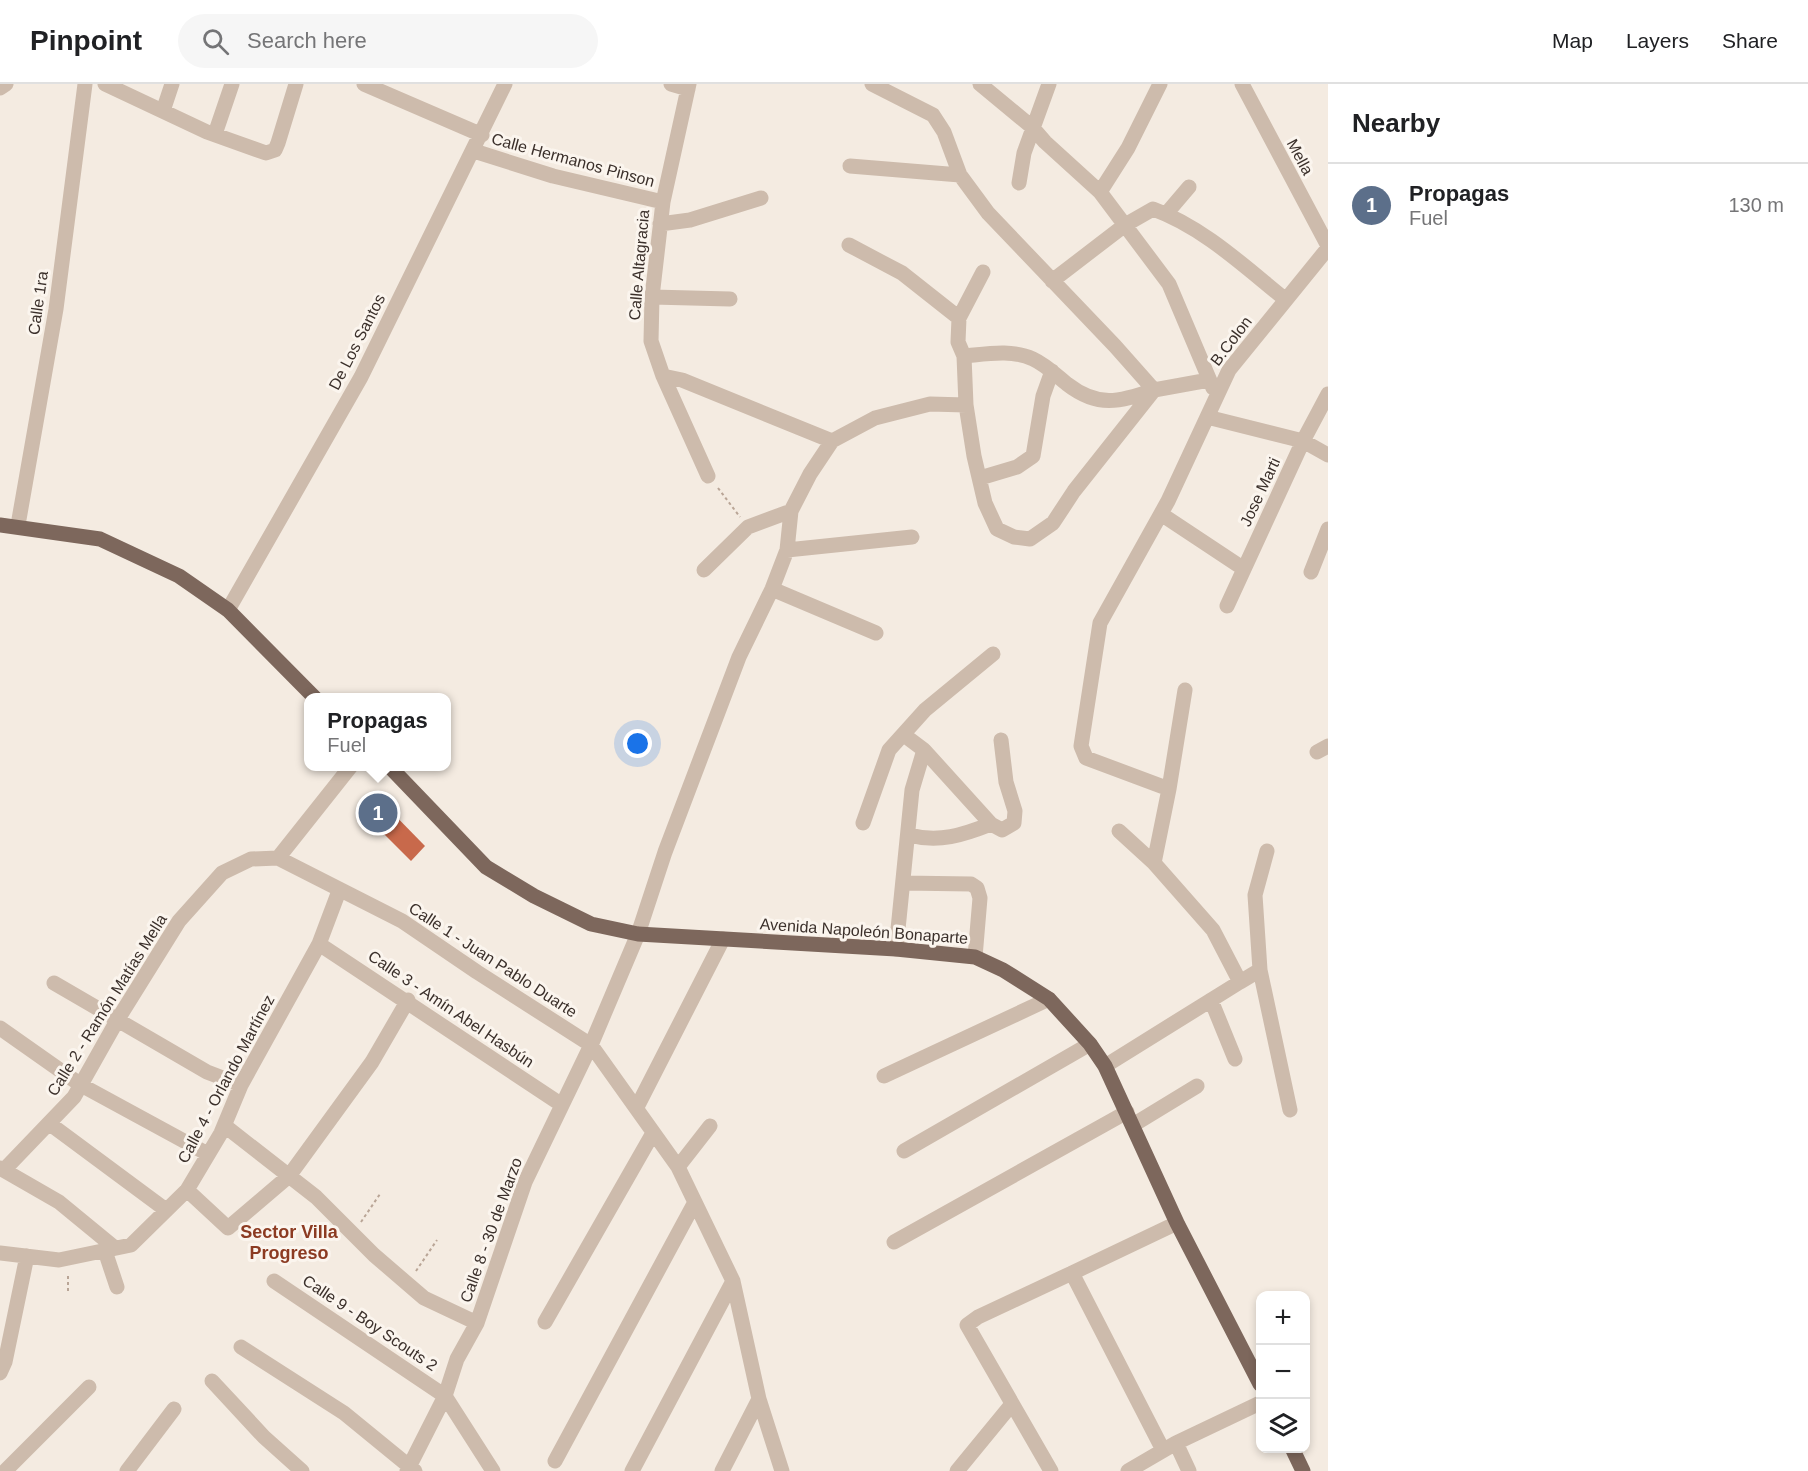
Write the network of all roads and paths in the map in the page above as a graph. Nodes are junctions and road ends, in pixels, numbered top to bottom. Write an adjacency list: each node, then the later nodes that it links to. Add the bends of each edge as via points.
1 (6, 84): 16 (street)
2 (84, 84): 57 (street, Calle 1ra, via 56,309)
3 (105, 84): 17 (street)
4 (172, 84): 17 (street)
5 (232, 84): 19 (street)
6 (296, 84): 19 (street, via 275,150 266,153)
7 (364, 84): 20 (street, Calle Hermanos Pinson)
8 (506, 84): 20 (street, De Los Santos)
9 (671, 84): 15 (street)
10 (872, 84): 23 (street, via 933,115)
11 (980, 84): 18 (street)
12 (1049, 84): 18 (street)
13 (1160, 84): 26 (street, via 1128,148)
14 (1242, 84): 33 (street, Mella)
15 (689, 86): 28 (street, Calle Altagracia)
16 (0, 88)
17 (163, 111): 19 (street)
18 (1032, 127): 24 (street); 26 (street)
19 (215, 134)
20 (482, 135): 21 (street, De Los Santos)
21 (474, 151): 28 (street, Calle Hermanos Pinson, via 553,176); 67 (street, De Los Santos, via 361,377)
22 (850, 166): 23 (street)
23 (960, 175): 35 (street, via 988,213)
24 (1018, 183)
25 (1189, 187): 29 (street)
26 (1100, 192): 31 (street)
27 (761, 198): 30 (street, via 690,220)
28 (663, 202): 30 (street, Calle Altagracia)
29 (1166, 214): 31 (street, via 1153,209); 38 (street, via 1208,240)
30 (660, 224): 36 (street, Calle Altagracia)
31 (1125, 225): 35 (street); 43 (street, via 1169,284)
32 (849, 245): 39 (street, via 902,273)
33 (1328, 247): 38 (street, B.Colon)
34 (983, 272): 39 (street)
35 (1052, 281): 44 (street)
36 (652, 297): 37 (street); 42 (street, Calle Altagracia, via 651,341)
37 (730, 299)
38 (1286, 300): 46 (street, B.Colon, via 1228,369)
39 (959, 318): 40 (street, via 958,342)
40 (964, 356): 41 (street, via 999,352 1031,358); 47 (street)
41 (1052, 371): 44 (street, via 1090,398 1108,402 1121,402); 53 (street, via 1043,396 1033,456 1017,467)
42 (663, 376): 49 (street, via 682,380); 52 (street, Calle Altagracia)
43 (1209, 380): 44 (street); 46 (street)
44 (1154, 390): 53 (street, via 1053,523 1030,539 1014,537 997,528 985,503)
45 (1328, 394): 50 (street, Jose Marti)
46 (1216, 397): 48 (street, B.Colon)
47 (966, 405): 49 (street, via 909,407 875,418); 53 (street)
48 (1207, 417): 50 (street); 54 (street, B.Colon)
49 (832, 441): 55 (street)
50 (1303, 441): 51 (street); 62 (street, Jose Marti)
51 (1328, 455)
52 (708, 476): 58 (path)
53 (980, 478)
54 (1164, 507): 62 (street); 77 (street, B.Colon, via 1100,623 1081,746 1086,758)
55 (791, 511): 58 (street); 61 (street, Calle 8 - 30 de Marzo)
56 (0, 525): 57 (main road)
57 (18, 525): 67 (main road, via 100,539 179,576)
58 (748, 527): 63 (street)
59 (1328, 529): 64 (street)
60 (912, 537): 61 (street)
61 (787, 550): 65 (street, Calle 8 - 30 de Marzo)
62 (1244, 568): 66 (street, Jose Marti)
63 (704, 570)
64 (1311, 572)
65 (772, 589): 68 (street); 87 (street, Calle 8 - 30 de Marzo, via 739,657)
66 (1227, 606)
67 (228, 610): 71 (main road)
68 (876, 633)
69 (993, 654): 72 (street, via 925,710)
70 (1185, 690): 77 (street)
71 (310, 693)
72 (904, 735): 74 (street); 78 (street, via 889,750)
73 (1001, 740): 79 (street, via 1014,824 1002,830)
74 (924, 750): 79 (street); 81 (street, via 912,790)
75 (347, 771): 83 (street)
76 (395, 771): 87 (main road, Avenida Napoleón Bonaparte, via 486,867 591,924)
77 (1170, 789): 84 (street)
78 (863, 823)
79 (991, 824): 81 (street, via 956,837 925,839)
80 (1119, 831): 84 (street)
81 (909, 835): 85 (street)
82 (1267, 851): 92 (street, via 1255,895)
83 (278, 858): 86 (street, Calle 1 - Juan Pablo Duarte); 98 (street, Calle 2 - Ramón Matías Mella, via 250,859 222,873 180,921)
84 (1154, 863): 93 (street, via 1213,930)
85 (903, 883): 90 (street); 91 (street, via 971,884 977,888 980,898)
86 (339, 891): 89 (street, Calle 4 - Orlando Martínez); 101 (street, Calle 1 - Juan Pablo Duarte, via 402,921)
87 (638, 934): 88 (main road, Avenida Napoleón Bonaparte); 101 (street, Calle 8 - 30 de Marzo)
88 (723, 939): 90 (main road, Avenida Napoleón Bonaparte); 109 (street)
89 (319, 944): 96 (street, Calle 3 - Amín Abel Hasbún); 106 (street, Calle 4 - Orlando Martínez)
90 (896, 949): 91 (main road, Avenida Napoleón Bonaparte)
91 (975, 957): 95 (main road, Avenida Napoleón Bonaparte)
92 (1260, 970): 93 (street); 110 (street)
93 (1240, 982): 97 (street)
94 (54, 983): 98 (street)
95 (1049, 999): 100 (main road, Avenida Napoleón Bonaparte); 104 (street)
96 (408, 1000): 108 (street, Calle 3 - Amín Abel Hasbún); 120 (street, via 372,1062)
97 (1211, 1000): 102 (street); 103 (street)
98 (117, 1019): 105 (street, Calle 2 - Ramón Matías Mella); 106 (street, via 207,1072)
99 (0, 1028): 105 (street)
100 (1090, 1044): 103 (main road, Avenida Napoleón Bonaparte); 116 (street)
101 (591, 1045): 108 (street, Calle 8 - 30 de Marzo); 109 (street)
102 (1235, 1059)
103 (1105, 1066): 111 (main road, Avenida Napoleón Bonaparte)
104 (884, 1077)
105 (81, 1085): 112 (street, Calle 2 - Ramón Matías Mella); 117 (street)
106 (240, 1085): 113 (street, Calle 4 - Orlando Martínez)
107 (1197, 1086): 111 (street)
108 (562, 1105): 140 (street, Calle 8 - 30 de Marzo, via 525,1182)
109 (637, 1107): 115 (street)
110 (1290, 1110)
111 (1130, 1118): 125 (main road, Avenida Napoleón Bonaparte); 128 (street)
112 (50, 1124): 119 (street, Calle 2 - Ramón Matías Mella); 124 (street)
113 (225, 1126): 117 (street, Calle 4 - Orlando Martínez); 120 (street)
114 (710, 1126): 118 (street)
115 (653, 1133): 118 (street); 139 (street)
116 (904, 1151)
117 (206, 1153): 121 (street, Calle 4 - Orlando Martínez)
118 (678, 1167): 123 (street)
119 (2, 1169): 129 (street, via 59,1202)
120 (289, 1176): 121 (street, via 228,1228); 126 (street)
121 (187, 1190): 124 (street, Calle 4 - Orlando Martínez)
122 (380, 1194): 126 (path)
123 (695, 1202): 135 (street); 153 (street)
124 (166, 1210): 129 (street, Calle 4 - Orlando Martínez, via 131,1245)
125 (1177, 1223): 133 (street); 143 (main road, Avenida Napoleón Bonaparte)
126 (352, 1234): 136 (street)
127 (437, 1240): 136 (path)
128 (894, 1242)
129 (110, 1249): 132 (street, Calle 4 - Orlando Martínez); 137 (street)
130 (0, 1252): 131 (street, Calle 4 - Orlando Martínez)
131 (27, 1256): 132 (street, Calle 4 - Orlando Martínez); 142 (street)
132 (69, 1258): 138 (path)
133 (1072, 1274): 148 (street, via 968,1325); 151 (street)
134 (274, 1281): 146 (street, Calle 9 - Boy Scouts 2)
135 (734, 1281): 147 (street); 159 (street)
136 (408, 1284): 140 (street, via 424,1298)
137 (117, 1287)
138 (68, 1291)
139 (545, 1322)
140 (477, 1323): 146 (street, Calle 8 - 30 de Marzo, via 457,1359)
141 (241, 1347): 154 (street, via 344,1413)
142 (0, 1373)
143 (1256, 1376)
144 (212, 1381): 157 (street)
145 (89, 1387): 155 (street)
146 (445, 1396): 154 (street, Calle 8 - 30 de Marzo); 158 (street)
147 (759, 1399): 160 (street); 161 (street)
148 (1012, 1404): 162 (street); 163 (street)
149 (1256, 1405): 151 (street)
150 (174, 1409): 156 (street)
151 (1170, 1446): 164 (street); 165 (street)
152 (1294, 1453): 166 (main road)
153 (555, 1461)
154 (410, 1469)
155 (5, 1471)
156 (127, 1471)
157 (302, 1471)
158 (493, 1471)
159 (632, 1471)
160 (722, 1471)
161 (782, 1471)
162 (957, 1471)
163 (1051, 1471)
164 (1128, 1471)
165 (1189, 1471)
166 (1303, 1471)

